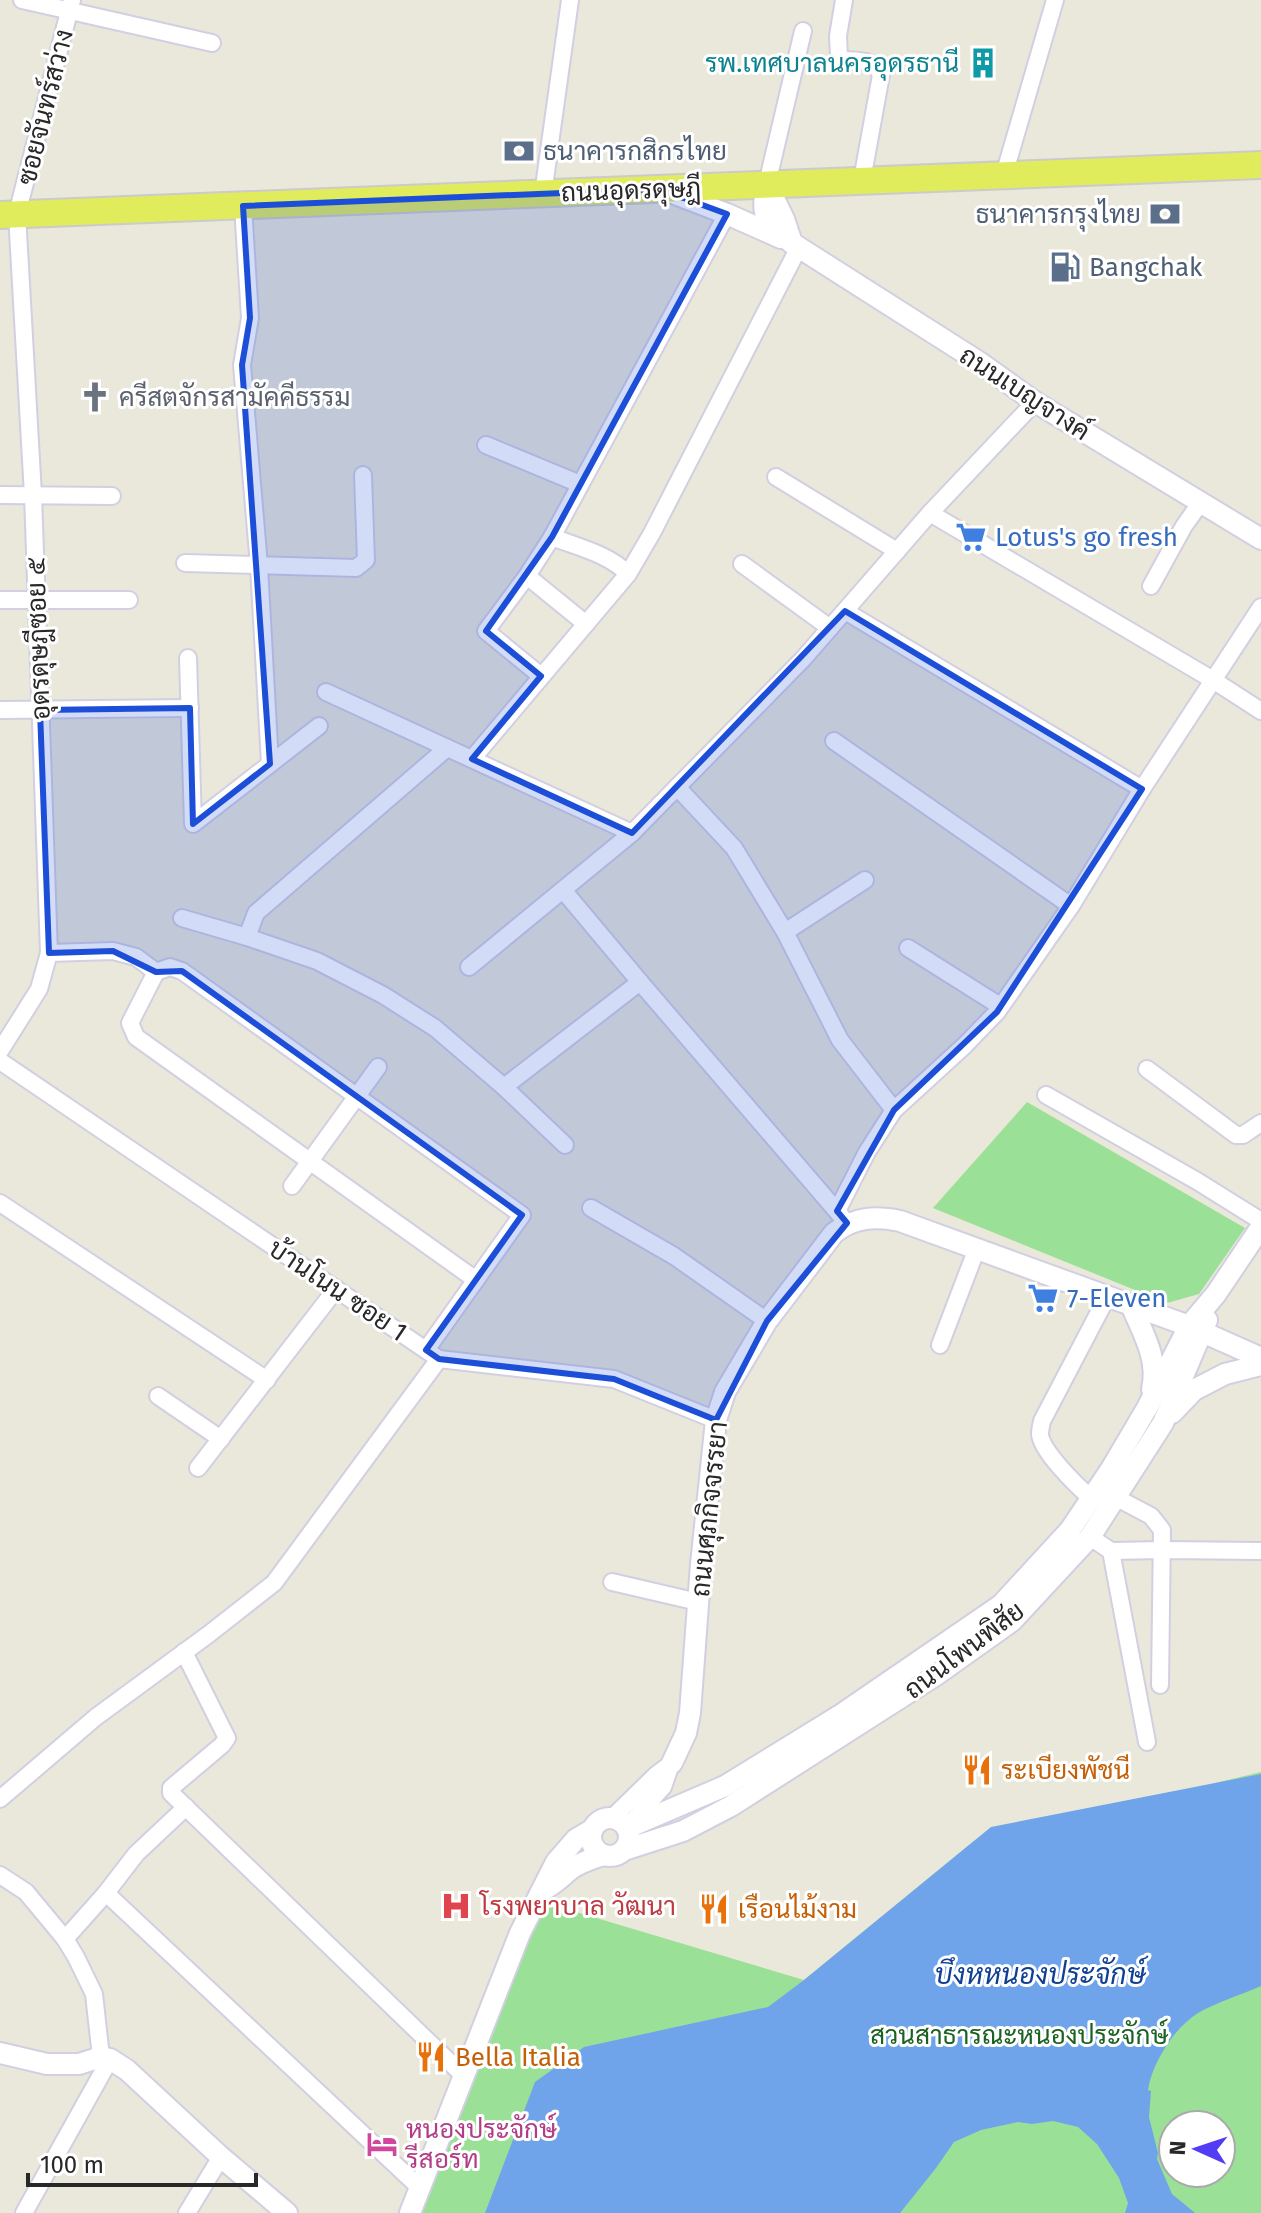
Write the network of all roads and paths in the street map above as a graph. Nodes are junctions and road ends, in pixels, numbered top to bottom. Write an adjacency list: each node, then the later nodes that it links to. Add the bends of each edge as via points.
1 (22, 0): 5 (street)
2 (570, 0): 13 (street)
3 (844, 0): 10 (street, via 839,57 873,63 881,75)
4 (1055, 0): 9 (street)
5 (71, 5): 7 (street); 15 (street, ซอยจันทร์สว่าง)
6 (803, 31): 11 (street)
7 (212, 43)
8 (1261, 165): 9 (main road, ถนนอุดรดุษฎี)
9 (1004, 175): 10 (main road, ถนนอุดรดุษฎี)
10 (862, 180): 11 (main road, ถนนอุดรดุษฎี)
11 (767, 184): 12 (main road, ถนนอุดรดุษฎี); 17 (street, ถนนเบญจางค์, via 765,213 775,230)
12 (659, 189): 13 (main road, ถนนอุดรดุษฎี); 16 (street, ถนนเบญจางค์)
13 (543, 194): 14 (main road, ถนนอุดรดุษฎี)
14 (243, 206): 15 (main road, ถนนอุดรดุษฎี); 33 (street, via 250,318 242,365)
15 (9, 214): 24 (street, อุดรดุษฎีซอย ๕)
16 (727, 214): 17 (street, ถนนเบญจางค์); 22 (street)
17 (796, 245): 18 (street, ถนนเบญจางค์); 34 (street)
18 (1035, 402): 26 (street, ถนนเบญจางค์); 27 (street)
19 (486, 445): 22 (street)
20 (363, 475): 33 (street, via 366,560 356,568)
21 (776, 477): 30 (street)
22 (580, 484): 28 (street)
23 (0, 495): 24 (street)
24 (33, 495): 25 (street); 38 (street, อุดรดุษฎีซอย ๕)
25 (112, 496)
26 (1201, 502): 29 (street, ถนนเบญจางค์); 36 (street)
27 (930, 513): 30 (street); 46 (street)
28 (552, 537): 34 (street, via 620,565); 35 (street)
29 (1261, 539)
30 (897, 551): 41 (street)
31 (185, 563): 33 (street)
32 (742, 564): 43 (street)
33 (259, 566): 56 (street)
34 (628, 574): 42 (street)
35 (527, 576): 42 (street); 45 (street, via 486,631)
36 (1151, 586)
37 (0, 600): 38 (street)
38 (37, 600): 39 (street); 50 (street, อุดรดุษฎีซอย ๕)
39 (129, 600)
40 (1261, 607): 46 (street)
41 (845, 611): 43 (street); 58 (street)
42 (586, 624): 45 (street)
43 (830, 628): 57 (street)
44 (188, 658): 48 (street)
45 (541, 676): 55 (street)
46 (1213, 680): 51 (street); 58 (street)
47 (326, 692): 54 (street)
48 (190, 708): 50 (street); 56 (street, via 193,824)
49 (0, 710): 50 (street)
50 (40, 710): 67 (street, อุดรดุษฎีซอย ๕)
51 (1261, 711)
52 (319, 726): 56 (street)
53 (834, 741): 62 (street)
54 (447, 748): 55 (street); 65 (street, via 256,913)
55 (472, 759): 59 (street)
56 (270, 764)
57 (677, 787): 59 (street); 64 (street, via 734,848)
58 (1142, 789): 62 (street)
59 (632, 833): 61 (street)
60 (865, 880): 64 (street)
61 (563, 890): 68 (street); 70 (street)
62 (1071, 906): 71 (street)
63 (182, 918): 65 (street)
64 (785, 932): 79 (street, via 840,1040)
65 (247, 937): 76 (street, via 317,961 383,995 435,1028)
66 (908, 948): 71 (street)
67 (49, 953): 69 (street, via 113,951 136,957); 72 (street, อุดรดุษฎีซอย ๕, via 39,989)
68 (469, 967)
69 (156, 972): 77 (street, via 170,967 182,971); 82 (street, via 130,1023 136,1037)
70 (640, 982): 76 (street); 86 (street)
71 (1000, 1006): 79 (street)
72 (0, 1051)
73 (0, 1061): 91 (street, บ้านโนน ซอย 1)
74 (378, 1067): 77 (street)
75 (1147, 1069): 80 (street, via 1236,1135)
76 (504, 1087): 81 (street)
77 (357, 1095): 82 (street); 90 (street, via 522,1215)
78 (1046, 1095): 87 (street)
79 (894, 1110): 86 (street, via 867,1152)
80 (1261, 1123)
81 (565, 1145)
82 (310, 1161): 83 (street); 90 (street)
83 (292, 1186)
84 (0, 1203): 100 (street)
85 (591, 1208): 94 (street, via 674,1256)
86 (842, 1217): 89 (street, via 900,1221); 94 (street, ถนนศุภกิจจรรยา)
87 (1261, 1221)
88 (1261, 1227): 95 (street, ถนนโพนพิสัย)
89 (977, 1248): 92 (street); 96 (street)
90 (476, 1280): 97 (street)
91 (336, 1289): 97 (street, บ้านโนน ซอย 1); 100 (street)
92 (1107, 1297): 93 (street); 108 (street, via 1042,1421 1040,1435)
93 (1132, 1307): 95 (street); 102 (street, via 1156,1374)
94 (767, 1321): 103 (street, ถนนศุภกิจจรรยา, via 725,1392)
95 (1196, 1329): 98 (street); 102 (street, ถนนโพนพิสัย); 104 (street, ถนนโพนพิสัย)
96 (940, 1345)
97 (432, 1355): 103 (street, บ้านโนน ซอย 1, via 614,1379); 115 (street, via 274,1583)
98 (1261, 1358)
99 (1261, 1365): 104 (street, via 1225,1374 1194,1390)
100 (267, 1380): 105 (street)
101 (158, 1396): 105 (street)
102 (1147, 1408): 108 (street, ถนนโพนพิสัย)
103 (716, 1420): 114 (street, ถนนศุภกิจจรรยา)
104 (1163, 1423): 107 (street, ถนนโพนพิสัย)
105 (221, 1439): 106 (street)
106 (198, 1468)
107 (1115, 1497): 109 (street, ถนนโพนพิสัย); 110 (street, via 1157,1522)
108 (1091, 1498): 122 (street, ถนนโพนพิสัย, via 1070,1530 1001,1605 842,1714 725,1786)
109 (1090, 1537): 111 (street); 125 (street, ถนนโพนพิสัย, via 1012,1621 936,1675 731,1806 683,1831)
110 (1163, 1550): 111 (street); 112 (street); 116 (street)
111 (1111, 1551): 117 (street)
112 (1261, 1551)
113 (612, 1582): 114 (street)
114 (698, 1602): 118 (street, ถนนศุภกิจจรรยา, via 690,1713)
115 (184, 1652): 120 (street, via 96,1717); 121 (street, via 227,1735 171,1788)
116 (1160, 1685)
117 (1147, 1742)
118 (672, 1763): 119 (street, ถนนศุภกิจจรรยา); 123 (street, ถนนศุภกิจจรรยา, via 656,1775)
119 (663, 1787): 122 (street); 123 (street, ถนนศุภกิจจรรยา)
120 (0, 1799)
121 (186, 1807): 128 (street, via 136,1854); 132 (street)
122 (671, 1810): 123 (street, ถนนโพนพิสัย)
123 (619, 1823): 124 (street, via 601,1820); 125 (street, via 629,1835 628,1843)
124 (593, 1829): 125 (street, via 597,1851); 127 (street, ถนนโพนพิสัย, via 566,1849)
125 (614, 1852): 127 (street, ถนนโพนพิสัย, via 584,1862)
126 (0, 1875): 129 (street, via 26,1892)
127 (543, 1890): 132 (street, ถนนโพนพิสัย, via 520,1933)
128 (106, 1893): 129 (street); 134 (street)
129 (65, 1939): 131 (street, via 94,1994)
130 (0, 2053): 131 (street, via 47,2064)
131 (106, 2058): 133 (street, via 127,2070); 135 (street)
132 (464, 2076): 134 (street, ถนนโพนพิสัย)
133 (221, 2157): 136 (street); 137 (street)
134 (420, 2188): 138 (street, ถนนโพนพิสัย)
135 (24, 2213)
136 (187, 2213)
137 (287, 2213)
138 (410, 2213)

